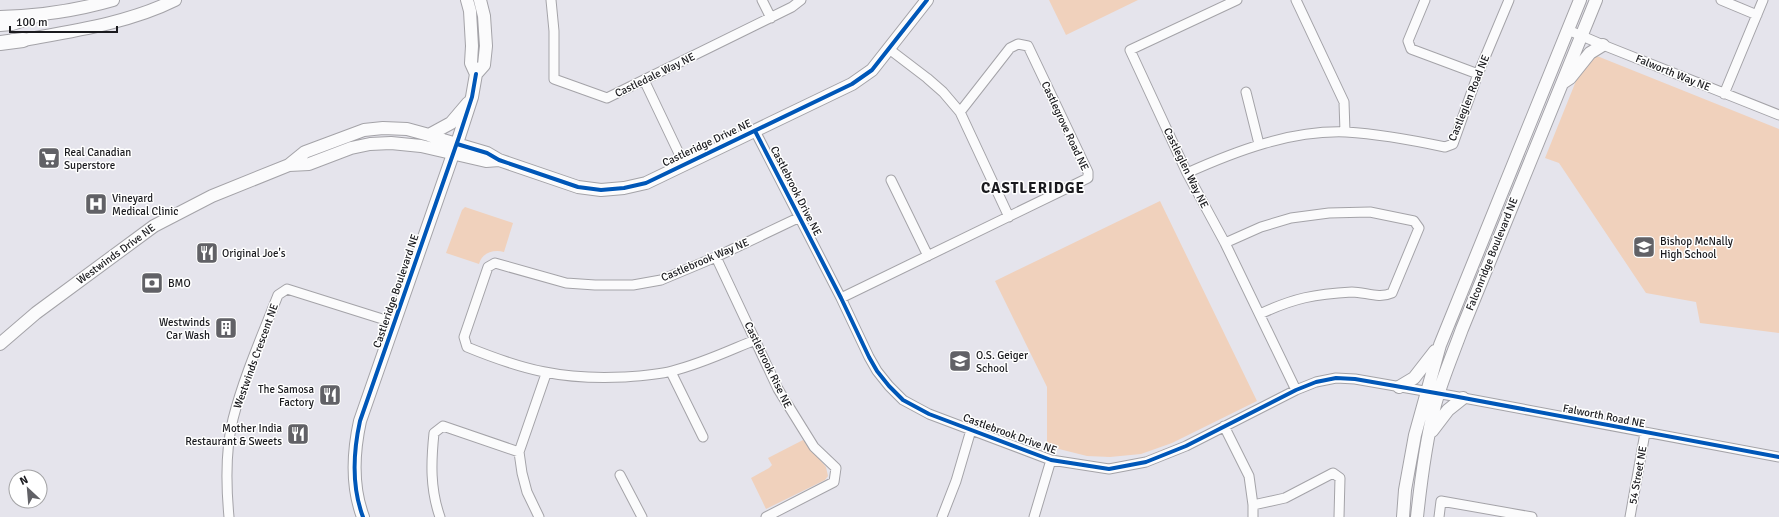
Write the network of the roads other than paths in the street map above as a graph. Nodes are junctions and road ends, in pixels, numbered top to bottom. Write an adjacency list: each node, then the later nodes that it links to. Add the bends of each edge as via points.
1 (113, 0): 18 (street, via 60,13)
2 (175, 0): 25 (street, via 95,27)
3 (467, 0): 29 (street, Castleridge Boulevard NE, via 470,11 471,63)
4 (480, 0): 29 (street, Castleridge Boulevard NE, via 486,46 484,65)
5 (551, 0): 31 (street, Castledale Way NE, via 554,79 607,98)
6 (762, 0): 20 (street)
7 (801, 0): 20 (street, Castledale Way NE)
8 (927, 0): 28 (street, Castleridge Drive NE)
9 (1237, 0): 45 (street, Castleglen Way NE, via 1130,50)
10 (1296, 0): 39 (street, via 1344,102)
11 (1425, 0): 30 (street, via 1408,41 1411,49)
12 (1509, 0): 30 (street, Castleglen Road NE)
13 (1580, 0): 22 (street, Falconridge Boulevard NE)
14 (1596, 0): 23 (street, Falconridge Boulevard NE)
15 (1721, 0): 17 (street)
16 (1763, 0): 17 (street)
17 (1757, 15): 34 (street)
18 (34, 16): 19 (street); 21 (main road)
19 (0, 17)
20 (771, 18): 31 (street, Castledale Way NE)
21 (0, 24)
22 (1568, 30): 23 (street, Falworth Way NE); 57 (street, Falconridge Boulevard NE)
23 (1581, 35): 27 (street, Falworth Way NE); 32 (street, Falconridge Boulevard NE)
24 (0, 39): 25 (street)
25 (23, 40): 26 (main road)
26 (0, 43)
27 (1603, 45): 32 (street, via 1590,52 1570,78); 34 (street, Falworth Way NE)
28 (889, 49): 36 (street, via 943,92); 38 (street, Castleridge Drive NE, via 872,70 852,84)
29 (476, 74): 35 (street, Castleridge Boulevard NE)
30 (1478, 74): 39 (street, Castleglen Road NE, via 1452,144 1445,147 1395,137)
31 (644, 80): 43 (street)
32 (1562, 83): 63 (street, Falconridge Boulevard NE, via 1465,322)
33 (1246, 92): 41 (street)
34 (1724, 94): 37 (street, Falworth Way NE)
35 (472, 97): 40 (street, via 451,123); 42 (street, Castleridge Boulevard NE)
36 (960, 112): 48 (street); 48 (street, Castlegrove Road NE, via 1010,48 1018,44 1028,46 1088,172 1088,178)
37 (1779, 115)
38 (756, 131): 43 (street, Castleridge Drive NE); 47 (street, Castlebrook Drive NE)
39 (1345, 132): 41 (street, Castleglen Road NE)
40 (430, 134): 42 (street, Westwinds Drive NE, via 444,140); 44 (street, Westwinds Drive NE, via 401,129 364,130 305,152)
41 (1259, 144): 45 (street, Castleglen Road NE)
42 (455, 149): 43 (street, Castleridge Drive NE, via 486,161 499,160 578,187 601,190 646,183); 44 (street, Westwinds Drive NE, via 391,143 370,144 351,148 309,164); 54 (street, Castleridge Boulevard NE)
43 (684, 164)
44 (289, 165): 56 (street, Westwinds Drive NE, via 212,196 154,226 36,312)
45 (1187, 172): 49 (street, Castleglen Way NE)
46 (891, 180): 50 (street)
47 (800, 217): 51 (street, Castlebrook Way NE); 52 (street, Castlebrook Drive NE)
48 (1009, 217): 50 (street, Castlegrove Road NE)
49 (1225, 243): 53 (street, Castleglen Way NE); 53 (street, via 1291,218 1329,213 1370,212 1414,221 1419,228 1392,293 1386,296 1355,292 1319,294 1285,303)
50 (928, 256): 52 (street, Castlegrove Road NE)
51 (716, 257): 55 (street, Castlebrook Rise NE); 59 (street, Castlebrook Way NE, via 661,280 633,285 566,283 496,263 488,267 464,338 467,347 501,361)
52 (842, 298): 66 (street, Castlebrook Drive NE, via 869,357 889,386 903,400 929,414)
53 (1260, 314): 61 (street, Castleglen Way NE)
54 (394, 323): 75 (street, Westwinds Crescent NE, via 287,289 278,295 252,359 233,420 226,485); 76 (street, Castleridge Boulevard NE, via 360,421 356,442 355,487)
55 (755, 340): 58 (street, Castlebrook Way NE, via 714,358); 80 (street, Castlebrook Rise NE, via 778,389 798,423 814,447 836,468 834,482)
56 (0, 344)
57 (1440, 345): 60 (street, via 1414,378); 62 (street, Falconridge Boulevard NE)
58 (671, 372): 59 (street, Castlebrook Way NE, via 608,378); 69 (street)
59 (546, 374): 70 (street)
60 (1399, 386): 61 (street, Castlebrook Drive NE, via 1355,378 1336,378); 62 (street, Castlebrook Drive NE)
61 (1296, 390): 65 (street, Castlebrook Drive NE)
62 (1426, 392): 63 (street, Falworth Road NE); 85 (street, Falconridge Boulevard NE, via 1415,435)
63 (1439, 394): 64 (street, Falworth Road NE); 68 (street, Falconridge Boulevard NE)
64 (1463, 398): 67 (street, Falworth Road NE); 68 (street, via 1448,410)
65 (1224, 426): 72 (street, Castlebrook Drive NE, via 1186,446 1146,462 1108,469); 74 (street, via 1249,476)
66 (972, 430): 72 (street, Castlebrook Drive NE); 81 (street)
67 (1645, 433): 71 (street, Falworth Road NE); 89 (street, 54 Street NE)
68 (1429, 436): 86 (street, Falconridge Boulevard NE)
69 (703, 437)
70 (519, 452): 77 (street, via 443,426 434,433 431,472); 78 (street, via 527,492)
71 (1779, 457)
72 (1051, 460): 82 (street)
73 (620, 475): 79 (street)
74 (1253, 504): 83 (street); 84 (street, via 1285,498 1333,473 1340,478)
75 (229, 517)
76 (363, 517)
77 (440, 517)
78 (539, 517)
79 (642, 517)
80 (767, 517)
81 (942, 517)
82 (1034, 517)
83 (1253, 517)
84 (1339, 517)
85 (1403, 517)
86 (1417, 517)
87 (1439, 517): 88 (street, via 1440,501)
88 (1532, 517)
89 (1630, 517)

